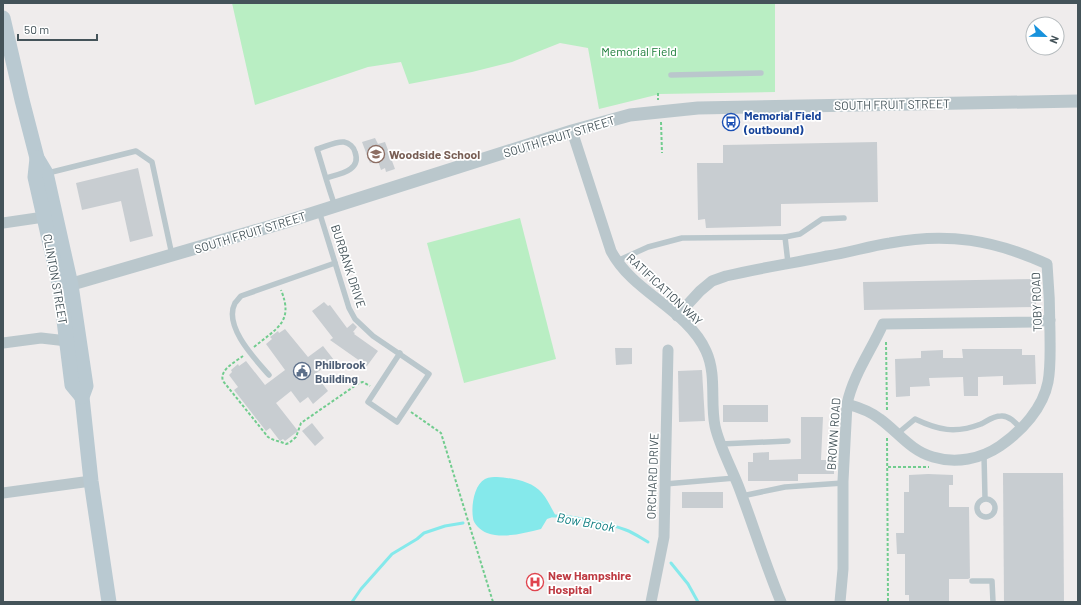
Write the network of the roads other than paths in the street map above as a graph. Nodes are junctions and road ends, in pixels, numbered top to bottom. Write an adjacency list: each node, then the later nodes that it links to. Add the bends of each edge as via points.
1 (3, 18): 6 (main road, CLINTON STREET)
2 (761, 73): 3 (lane)
3 (671, 75)
4 (1078, 101): 5 (street, SOUTH FRUIT STREET, via 698,108 630,115)
5 (572, 131): 9 (street, SOUTH FRUIT STREET); 16 (street, RATIFICATION WAY)
6 (37, 158): 7 (main road, CLINTON STREET); 11 (main road, CLINTON STREET, via 35,176)
7 (46, 173): 15 (lane, via 136,151 152,162); 19 (main road, CLINTON STREET)
8 (326, 178): 8 (lane, via 351,170 357,156 354,148 348,143 343,142 317,150); 9 (lane)
9 (335, 206): 10 (street, SOUTH FRUIT STREET)
10 (319, 211): 15 (street, SOUTH FRUIT STREET); 17 (lane, BURBANK DRIVE)
11 (44, 217): 13 (street); 19 (main road, CLINTON STREET)
12 (844, 218): 14 (lane, via 822,219 800,234)
13 (4, 222)
14 (785, 237): 16 (lane, via 682,238 648,247); 18 (lane)
15 (172, 255): 19 (street, SOUTH FRUIT STREET)
16 (616, 261): 20 (street, RATIFICATION WAY, via 632,279)
17 (335, 263): 25 (lane, BURBANK DRIVE, via 355,319 373,336); 26 (lane, via 241,296 235,303 233,320 239,335)
18 (788, 263): 20 (street, TOBY ROAD, via 712,281); 21 (street, TOBY ROAD, via 917,239 960,239 1002,246 1047,264)
19 (65, 286): 22 (main road, CLINTON STREET); 27 (main road, CLINTON STREET, via 86,386)
20 (677, 316): 32 (street, RATIFICATION WAY, via 699,339 706,351 713,380 715,427)
21 (1050, 320): 28 (street, BROWN ROAD, via 883,324 856,374); 29 (street, TOBY ROAD, via 1048,383 1039,406)
22 (66, 342): 23 (street, via 41,338); 27 (main road, CLINTON STREET, via 72,385)
23 (3, 343)
24 (668, 350): 37 (street, ORCHARD DRIVE)
25 (400, 354): 25 (lane, BURBANK DRIVE, via 429,374 397,422 368,402)
26 (269, 375)
27 (82, 397): 35 (main road, CLINTON STREET)
28 (847, 404): 30 (street, TOBY ROAD, via 862,408 879,418); 36 (street, BROWN ROAD)
29 (1021, 428): 30 (lane, via 1012,419 1002,415 964,429 947,430 933,428 915,419); 33 (street, TOBY ROAD, via 1006,442)
30 (892, 435): 33 (street, TOBY ROAD, via 923,454 935,458 960,460)
31 (788, 441): 32 (lane)
32 (721, 444): 34 (street, RATIFICATION WAY)
33 (984, 455): 40 (lane)
34 (735, 478): 37 (lane); 39 (street, RATIFICATION WAY)
35 (91, 481): 38 (street); 42 (main road, CLINTON STREET)
36 (843, 483): 39 (lane, via 785,487); 45 (street, BROWN ROAD, via 843,569)
37 (665, 484): 43 (street, ORCHARD DRIVE, via 664,537)
38 (3, 493)
39 (742, 496): 44 (street, RATIFICATION WAY)
40 (985, 498)
41 (972, 581): 46 (lane, via 992,581)
42 (109, 602)
43 (651, 602)
44 (781, 602)
45 (840, 602)
46 (993, 602)

